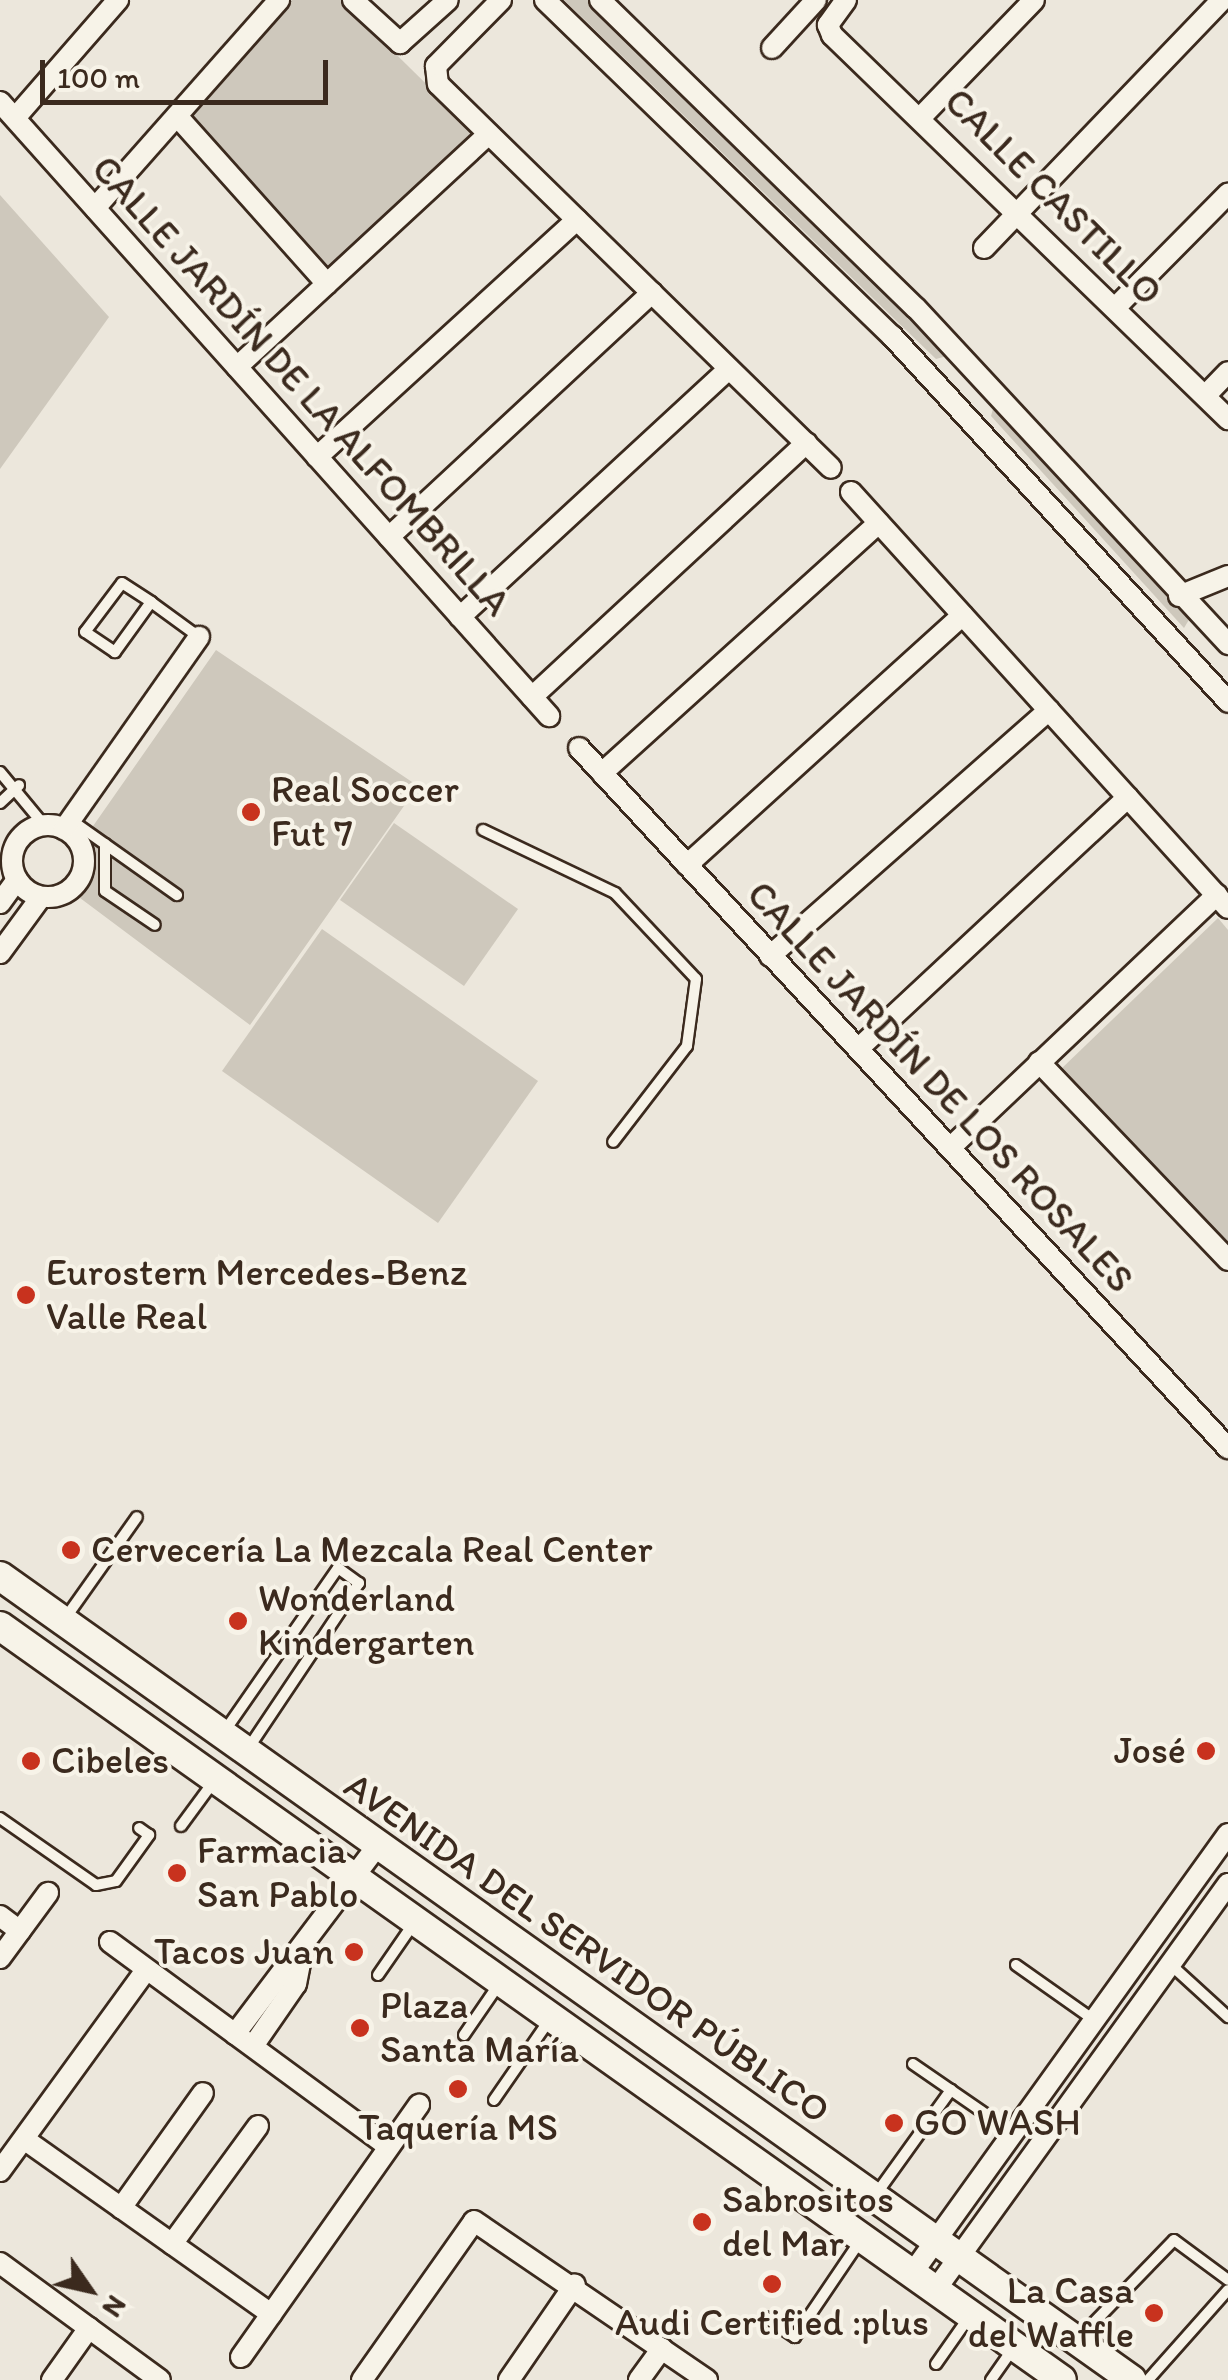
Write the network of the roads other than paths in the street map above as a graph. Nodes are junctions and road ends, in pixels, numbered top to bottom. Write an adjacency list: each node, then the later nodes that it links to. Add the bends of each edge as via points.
1 (118, 0): 17 (street)
2 (279, 0): 15 (street)
3 (353, 0): 11 (street, via 400,44)
4 (501, 0): 12 (street)
5 (545, 0): 32 (street)
6 (600, 0): 29 (street)
7 (846, 0): 16 (street, CALLE CASTILLO, via 828,25)
8 (1034, 0): 16 (street)
9 (1222, 0): 21 (street)
10 (806, 3): 13 (street)
11 (444, 4): 12 (street)
12 (468, 33): 18 (street, via 432,76)
13 (772, 48)
14 (0, 102): 17 (street, CALLE JARDÍN DE LA ALFOMBRILLA)
15 (177, 116): 20 (street); 24 (street)
16 (922, 116): 21 (street, CALLE CASTILLO)
17 (15, 118): 20 (street, CALLE JARDÍN DE LA ALFOMBRILLA)
18 (489, 134): 22 (street); 24 (street)
19 (1228, 194): 26 (street)
20 (96, 208): 27 (street, CALLE JARDÍN DE LA ALFOMBRILLA)
21 (1018, 211): 23 (street); 26 (street, CALLE CASTILLO)
22 (577, 220): 25 (street); 35 (street)
23 (984, 248)
24 (327, 284): 27 (street)
25 (652, 293): 28 (street); 39 (street)
26 (1116, 308): 31 (street, CALLE CASTILLO)
27 (237, 367): 35 (street, CALLE JARDÍN DE LA ALFOMBRILLA)
28 (729, 369): 34 (street); 44 (street)
29 (975, 372): 32 (street); 41 (street)
30 (1228, 372): 31 (street)
31 (1205, 396): 33 (street, CALLE CASTILLO)
32 (948, 397): 48 (street)
33 (1228, 419)
34 (806, 444): 36 (street); 47 (street)
35 (317, 457): 39 (street, CALLE JARDÍN DE LA ALFOMBRILLA)
36 (831, 468)
37 (851, 492): 38 (street)
38 (879, 523): 43 (street); 53 (street)
39 (389, 537): 44 (street, CALLE JARDÍN DE LA ALFOMBRILLA)
40 (1227, 579): 41 (street)
41 (1179, 596): 46 (street)
42 (151, 602): 42 (lane, via 122,583 86,632 115,652); 45 (lane)
43 (963, 615): 49 (street); 60 (street)
44 (460, 616): 47 (street, CALLE JARDÍN DE LA ALFOMBRILLA)
45 (199, 637): 57 (street)
46 (1228, 644)
47 (532, 698): 50 (street, CALLE JARDÍN DE LA ALFOMBRILLA)
48 (1228, 702)
49 (1049, 710): 55 (street); 68 (street)
50 (549, 716)
51 (579, 748): 53 (street)
52 (0, 772): 54 (lane)
53 (602, 772): 60 (street, CALLE JARDÍN DE LOS ROSALES)
54 (19, 785): 56 (lane); 57 (lane)
55 (1128, 797): 64 (street); 69 (street)
56 (0, 803)
57 (60, 825): 59 (lane); 61 (street, via 14,850); 63 (street, via 79,843 82,872 62,894)
58 (483, 830): 71 (lane, via 615,892 696,979 687,1046)
59 (105, 844): 62 (lane); 66 (lane, via 105,891)
60 (686, 865): 68 (street, CALLE JARDÍN DE LOS ROSALES)
61 (17, 880): 63 (street); 65 (street)
62 (177, 894)
63 (42, 897): 67 (street)
64 (1222, 902): 70 (street)
65 (0, 903)
66 (156, 926)
67 (0, 953)
68 (770, 956): 69 (street, CALLE JARDÍN DE LOS ROSALES)
69 (858, 1050): 72 (street, CALLE JARDÍN DE LOS ROSALES)
70 (1039, 1062): 72 (street); 73 (street)
71 (613, 1142)
72 (950, 1148): 74 (street, CALLE JARDÍN DE LOS ROSALES)
73 (1228, 1260)
74 (1228, 1448)
75 (137, 1517): 77 (lane)
76 (11, 1584): 77 (street, AVENIDA DEL SERVIDOR PÚBLICO); 78 (street)
77 (63, 1620): 79 (street, AVENIDA DEL SERVIDOR PÚBLICO)
78 (0, 1625): 81 (street, AVENIDA DEL SERVIDOR PÚBLICO)
79 (222, 1734): 80 (street, AVENIDA DEL SERVIDOR PÚBLICO); 80 (lane, via 338,1568 360,1583)
80 (246, 1751): 86 (street, AVENIDA DEL SERVIDOR PÚBLICO)
81 (214, 1780): 83 (lane); 87 (street, AVENIDA DEL SERVIDOR PÚBLICO)
82 (0, 1818): 84 (lane, via 96,1886 116,1881 149,1836)
83 (182, 1826)
84 (139, 1828)
85 (1228, 1834): 102 (street)
86 (378, 1845): 87 (street); 115 (street, AVENIDA DEL SERVIDOR PÚBLICO)
87 (355, 1878): 91 (street, AVENIDA DEL SERVIDOR PÚBLICO); 104 (street)
88 (1228, 1884): 95 (street)
89 (48, 1894): 92 (street)
90 (0, 1916): 92 (street)
91 (414, 1923): 98 (lane); 99 (street, AVENIDA DEL SERVIDOR PÚBLICO)
92 (20, 1931): 94 (street)
93 (110, 1942): 97 (street)
94 (0, 1958)
95 (1170, 1964): 100 (lane); 120 (street)
96 (1016, 1965): 102 (lane)
97 (146, 1970): 104 (street); 112 (street)
98 (378, 1975)
99 (500, 1984): 101 (street, AVENIDA DEL SERVIDOR PÚBLICO); 103 (lane)
100 (1228, 2018)
101 (550, 2019): 108 (lane); 117 (street, AVENIDA DEL SERVIDOR PÚBLICO)
102 (1094, 2020): 111 (street)
103 (464, 2035)
104 (244, 2040): 113 (street)
105 (913, 2064): 106 (lane)
106 (952, 2090): 111 (lane); 115 (lane)
107 (204, 2094): 116 (street)
108 (494, 2100)
109 (419, 2105): 113 (street)
110 (258, 2126): 119 (street)
111 (1013, 2132): 118 (street)
112 (24, 2139): 114 (street); 116 (street)
113 (388, 2146): 127 (street)
114 (0, 2171)
115 (873, 2198): 118 (street, AVENIDA DEL SERVIDOR PÚBLICO)
116 (121, 2208): 119 (street)
117 (861, 2240): 122 (street, AVENIDA DEL SERVIDOR PÚBLICO); 129 (lane, via 795,2337)
118 (935, 2242): 120 (street, AVENIDA DEL SERVIDOR PÚBLICO); 122 (street)
119 (172, 2244): 127 (street)
120 (958, 2258): 126 (street); 131 (street, AVENIDA DEL SERVIDOR PÚBLICO)
121 (0, 2264): 130 (street)
122 (911, 2275): 126 (street, AVENIDA DEL SERVIDOR PÚBLICO)
123 (1228, 2280): 131 (lane, via 1174,2240)
124 (575, 2284): 133 (street); 138 (street, via 474,2221); 139 (street)
125 (1228, 2290): 145 (lane)
126 (934, 2292): 128 (street, AVENIDA DEL SERVIDOR PÚBLICO)
127 (271, 2314): 134 (street)
128 (970, 2316): 132 (street, AVENIDA DEL SERVIDOR PÚBLICO); 135 (lane)
129 (765, 2317)
130 (89, 2328): 136 (street); 137 (street)
131 (1077, 2340): 144 (street, AVENIDA DEL SERVIDOR PÚBLICO)
132 (1014, 2347): 142 (lane); 143 (street, AVENIDA DEL SERVIDOR PÚBLICO)
133 (662, 2348): 140 (street); 141 (street)
134 (241, 2357)
135 (936, 2364)
136 (52, 2380)
137 (160, 2380)
138 (362, 2380)
139 (509, 2380)
140 (639, 2380)
141 (706, 2380)
142 (991, 2380)
143 (1062, 2380)
144 (1132, 2380)
145 (1148, 2380)

